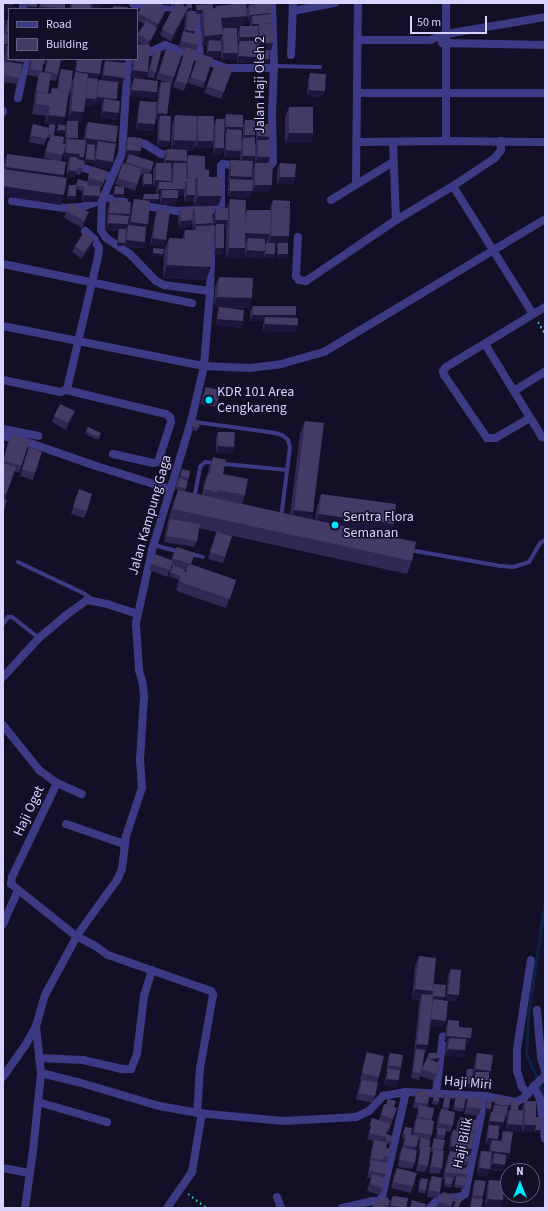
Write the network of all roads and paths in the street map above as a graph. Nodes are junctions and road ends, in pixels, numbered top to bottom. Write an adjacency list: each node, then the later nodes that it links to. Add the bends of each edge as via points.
1 (133, 3): 8 (street, via 176,8)
2 (335, 3): 6 (street)
3 (358, 3): 11 (street)
4 (446, 3): 10 (street)
5 (270, 6): 20 (street, Jalan Haji Oleh 2)
6 (293, 7): 16 (street)
7 (218, 14): 8 (street)
8 (197, 17): 17 (street)
9 (545, 17): 10 (street)
10 (446, 34): 12 (street); 13 (street)
11 (358, 40): 12 (street); 22 (street)
12 (430, 40): 13 (street)
13 (446, 44): 14 (street); 23 (street)
14 (545, 45)
15 (138, 49): 17 (street, via 150,52 165,45)
16 (291, 56)
17 (200, 58): 20 (street, via 226,68)
18 (26, 60): 25 (street)
19 (128, 60): 26 (street)
20 (274, 67): 21 (lane); 34 (street, Jalan Haji Oleh 2)
21 (320, 67)
22 (357, 93): 23 (street); 29 (street)
23 (446, 93): 24 (street); 27 (street)
24 (545, 93)
25 (18, 98)
26 (122, 139): 32 (street, via 145,144 164,155); 36 (street, via 122,154)
27 (446, 141): 28 (street); 30 (street)
28 (501, 141): 31 (street); 38 (street, via 501,150 495,158)
29 (357, 142): 30 (street); 37 (street)
30 (393, 142): 33 (street)
31 (545, 142)
32 (183, 156)
33 (393, 162): 37 (street); 45 (street)
34 (272, 166): 43 (street, Jalan Kampung Gaga, via 266,168 223,164)
35 (84, 168): 36 (street)
36 (112, 178): 39 (street)
37 (356, 184): 40 (street)
38 (453, 186): 45 (street); 48 (street)
39 (103, 199): 41 (street, via 82,207 65,208); 43 (street, via 178,211); 51 (street, via 101,230 114,245 130,254 156,281 164,285)
40 (331, 200)
41 (12, 201)
42 (231, 208): 43 (street)
43 (217, 209): 51 (street, Jalan Kampung Gaga)
44 (545, 219): 48 (street)
45 (396, 220): 47 (street, via 306,281 299,280 296,276)
46 (85, 231): 50 (street, via 99,248)
47 (298, 237)
48 (493, 251): 54 (street); 59 (street, via 324,352 281,364 250,368)
49 (3, 264): 50 (street)
50 (92, 282): 52 (street); 57 (street)
51 (210, 291): 59 (street, Jalan Kampung Gaga)
52 (192, 303)
53 (545, 307): 54 (street)
54 (533, 314): 56 (path); 58 (street)
55 (3, 326): 57 (street)
56 (545, 334)
57 (78, 341): 59 (street); 62 (street)
58 (485, 344): 63 (street); 64 (street, via 446,367 444,375 487,438 496,438)
59 (204, 366): 65 (street, Jalan Kampung Gaga)
60 (545, 372): 63 (street)
61 (3, 380): 62 (street, via 61,392)
62 (66, 390): 70 (street, via 170,417 171,422 158,462)
63 (514, 391): 64 (street)
64 (530, 418): 69 (street)
65 (191, 422): 71 (lane, via 282,435 288,440 290,447); 72 (street, Jalan Kampung Gaga)
66 (3, 429): 68 (street)
67 (3, 436): 72 (street)
68 (38, 436)
69 (544, 437)
70 (114, 454)
71 (287, 470): 73 (lane, via 205,462 200,467); 74 (lane)
72 (170, 489): 76 (street, Jalan Kampung Gaga)
73 (194, 503)
74 (280, 525)
75 (545, 540): 77 (lane, via 540,543 529,562 513,567)
76 (153, 545): 78 (lane); 81 (street, Jalan Kampung Gaga)
77 (407, 549)
78 (203, 557)
79 (18, 562): 80 (lane, via 85,594)
80 (92, 600): 81 (street); 83 (street, via 83,602)
81 (137, 614): 89 (street, Jalan Kampung Gaga, via 138,660 144,697 140,760 142,788)
82 (3, 624): 83 (lane, via 8,617 12,617)
83 (39, 638): 84 (street)
84 (3, 677)
85 (3, 725): 86 (street, via 40,770)
86 (57, 783): 87 (street); 90 (street, Haji Oget, via 12,877 11,884)
87 (82, 794)
88 (66, 824): 89 (street)
89 (124, 844): 92 (street, Jalan Kampung Gaga, via 122,869 117,880)
90 (18, 891): 91 (street); 92 (street)
91 (3, 924)
92 (76, 936): 94 (street, via 108,955); 96 (street, Jalan Kampung Gaga, via 45,995)
93 (531, 960): 106 (street, via 516,1049 516,1071 522,1087)
94 (152, 970): 98 (street, via 144,996 136,1054 131,1069 83,1060); 109 (street, via 208,989 213,995 200,1069)
95 (537, 1010): 99 (street, via 541,1058)
96 (36, 1026): 98 (street); 102 (street)
97 (443, 1036): 105 (street)
98 (40, 1058): 100 (street)
99 (545, 1071)
100 (41, 1074): 108 (street); 109 (street, Haji Miri, via 159,1106)
101 (545, 1076): 103 (street, Haji Miri)
102 (3, 1077)
103 (534, 1086): 106 (street, Haji Miri); 111 (street, via 540,1099)
104 (406, 1092): 105 (street, Haji Miri); 109 (street, Haji Miri, via 383,1096 369,1111 356,1117 284,1121); 117 (street)
105 (436, 1094): 107 (street, Haji Miri)
106 (528, 1094): 107 (street, Haji Miri, via 522,1101 516,1102)
107 (485, 1096): 123 (street, Haji Bilik, via 465,1194 460,1197 439,1198)
108 (38, 1102): 110 (street); 113 (street)
109 (200, 1113): 114 (street, via 192,1172)
110 (107, 1122)
111 (545, 1139)
112 (3, 1168): 113 (street)
113 (29, 1173): 118 (street)
114 (181, 1189): 119 (street); 120 (path)
115 (277, 1197): 121 (street)
116 (397, 1200): 117 (street)
117 (381, 1201): 122 (street)
118 (25, 1208)
119 (167, 1208)
120 (206, 1208)
121 (281, 1208)
122 (342, 1208)
123 (430, 1208)

